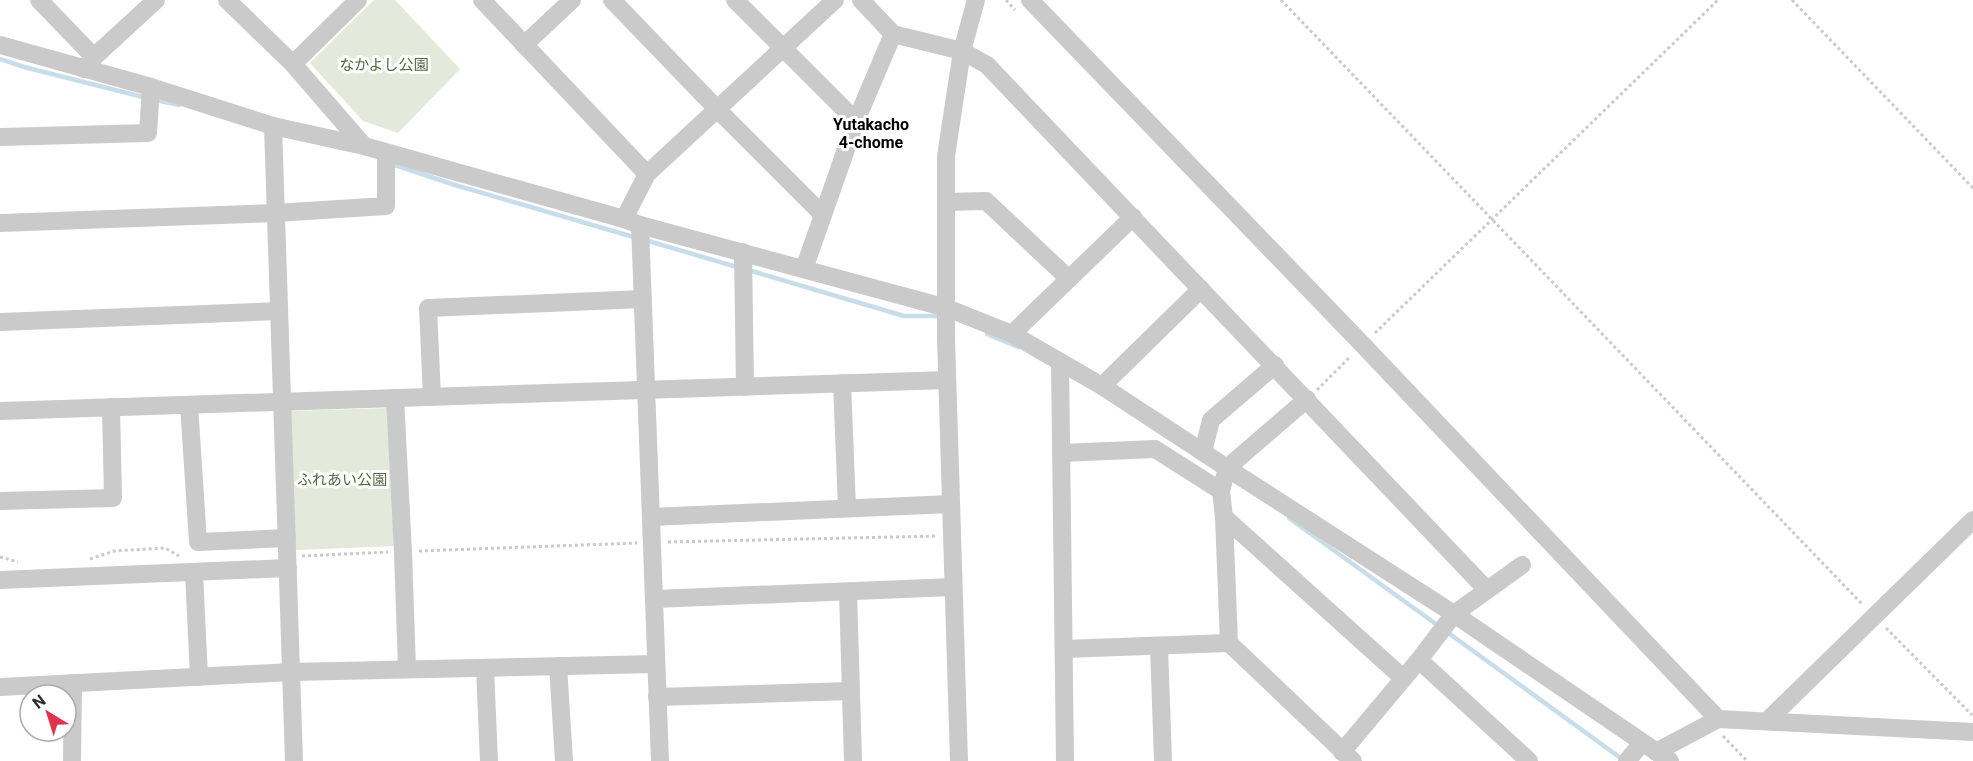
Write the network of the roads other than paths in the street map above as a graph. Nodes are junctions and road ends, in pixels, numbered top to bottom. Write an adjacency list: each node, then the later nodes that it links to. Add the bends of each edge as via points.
1 (156, 0): 18 (street)
2 (227, 0): 19 (street)
3 (358, 0): 19 (street)
4 (482, 0): 15 (street)
5 (572, 0): 15 (street)
6 (612, 0): 21 (street)
7 (735, 0): 16 (street)
8 (835, 0): 16 (street)
9 (861, 0): 13 (street)
10 (976, 0): 17 (street)
11 (1030, 0): 92 (street)
12 (51, 4): 18 (street)
13 (893, 34): 17 (street); 22 (street)
14 (0, 45): 18 (street)
15 (524, 45): 27 (street)
16 (782, 49): 21 (street); 22 (street)
17 (962, 51): 28 (street, via 946,156); 31 (street, via 987,65)
18 (89, 63): 20 (street)
19 (293, 64): 25 (street)
20 (151, 87): 23 (street); 24 (street, via 148,133)
21 (718, 110): 27 (street); 30 (street)
22 (856, 121): 30 (street)
23 (273, 126): 25 (street); 29 (street)
24 (0, 137)
25 (364, 146): 26 (street)
26 (386, 153): 29 (street, via 386,206); 32 (street)
27 (647, 174): 32 (street)
28 (946, 202): 36 (street, via 986,201); 39 (street)
29 (276, 213): 33 (street); 40 (street)
30 (823, 215): 35 (street)
31 (1133, 217): 36 (street); 37 (street)
32 (632, 222): 34 (street); 38 (street)
33 (0, 223)
34 (743, 252): 35 (street); 48 (street)
35 (804, 269): 39 (street)
36 (1069, 279): 42 (street)
37 (1201, 289): 44 (street); 47 (street)
38 (643, 299): 49 (street); 50 (street, via 428,308)
39 (947, 308): 42 (street); 45 (street)
40 (279, 311): 41 (street); 53 (street)
41 (0, 322)
42 (1011, 334): 43 (street)
43 (1060, 362): 47 (street); 58 (street)
44 (1275, 365): 52 (street); 57 (street, via 1211,420)
45 (947, 380): 46 (street); 62 (street)
46 (842, 383): 48 (street); 63 (street)
47 (1102, 386): 57 (street)
48 (745, 387): 49 (street)
49 (646, 390): 50 (street); 64 (street)
50 (432, 397): 51 (street)
51 (395, 398): 53 (street); 83 (street)
52 (1307, 399): 59 (street); 72 (street)
53 (282, 402): 54 (street); 67 (street)
54 (189, 405): 55 (street); 67 (street, via 198,542)
55 (111, 407): 56 (street); 61 (street, via 113,498)
56 (0, 411)
57 (1203, 452): 59 (street)
58 (1061, 453): 60 (street, via 1155,449); 78 (street)
59 (1227, 468): 60 (street); 75 (street)
60 (1221, 491): 65 (street)
61 (0, 501)
62 (951, 504): 63 (street); 71 (street)
63 (847, 508): 64 (street)
64 (651, 517): 74 (street)
65 (1224, 517): 76 (street); 86 (street)
66 (1973, 520): 93 (street)
67 (287, 554): 69 (street); 84 (street)
68 (1522, 565): 72 (street)
69 (189, 566): 70 (street); 85 (street)
70 (0, 580)
71 (953, 587): 73 (street); 104 (street)
72 (1487, 590): 75 (street)
73 (848, 592): 74 (street); 90 (street)
74 (654, 599): 80 (street)
75 (1454, 614): 79 (street); 96 (street)
76 (1229, 643): 77 (street); 97 (street)
77 (1159, 646): 78 (street); 106 (street)
78 (1064, 649): 105 (street)
79 (1419, 660): 86 (street); 107 (street)
80 (656, 664): 81 (street); 91 (street)
81 (558, 666): 82 (street); 101 (street)
82 (485, 668): 83 (street); 100 (street)
83 (407, 669): 84 (street)
84 (291, 672): 85 (street); 99 (street)
85 (199, 677): 87 (street)
86 (1403, 678): 97 (street)
87 (73, 683)
88 (18, 686): 89 (street)
89 (0, 687)
90 (851, 691): 91 (street); 103 (street)
91 (657, 697): 102 (street)
92 (1718, 720): 93 (street); 96 (street)
93 (1767, 721): 94 (street)
94 (1973, 732)
95 (72, 743): 98 (street)
96 (1656, 752): 108 (street)
97 (1348, 756)
98 (72, 761)
99 (294, 761)
100 (489, 761)
101 (564, 761)
102 (660, 761)
103 (854, 761)
104 (959, 761)
105 (1065, 761)
106 (1163, 761)
107 (1529, 761)
108 (1627, 761)

